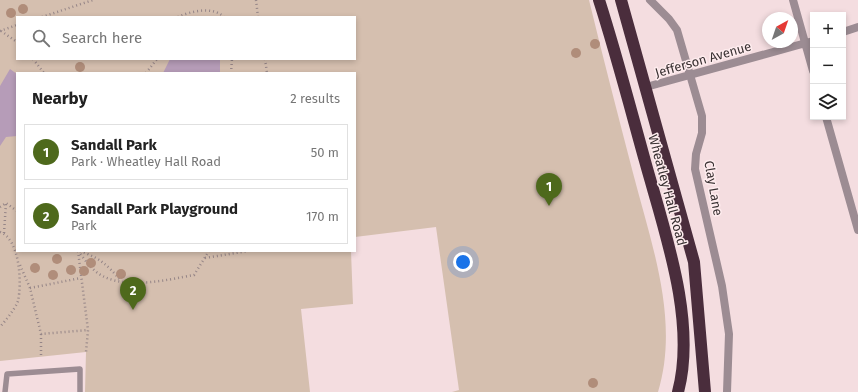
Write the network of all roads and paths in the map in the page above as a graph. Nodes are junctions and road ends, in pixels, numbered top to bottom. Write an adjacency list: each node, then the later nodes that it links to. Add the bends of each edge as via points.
1 (93, 0): 7 (path)
2 (256, 0): 12 (path)
3 (599, 0): 53 (highway, Wheatley Hall Road, via 675,269 682,322 684,372)
4 (621, 0): 28 (highway, Wheatley Hall Road)
5 (650, 0): 27 (street, Clay Lane, via 669,18 677,30)
6 (793, 0): 18 (street)
7 (50, 14): 8 (path); 9 (path)
8 (45, 16)
9 (53, 16)
10 (180, 16): 11 (path, via 210,10)
11 (222, 16)
12 (258, 16)
13 (16, 25): 15 (path)
14 (858, 27): 16 (street)
15 (0, 31): 17 (path)
16 (846, 31)
17 (16, 41)
18 (809, 42): 27 (street, Jefferson Avenue)
19 (34, 60): 23 (path)
20 (156, 60): 24 (path)
21 (232, 60): 25 (path)
22 (265, 60): 26 (path)
23 (43, 72)
24 (147, 72)
25 (231, 72)
26 (267, 72)
27 (690, 74): 28 (street, Jefferson Avenue); 55 (street, Clay Lane, via 702,116 702,133 695,169 722,286 728,334)
28 (646, 87): 54 (highway, Wheatley Hall Road, via 694,262)
29 (827, 120): 33 (street)
30 (6, 203): 31 (path); 32 (path); 35 (path)
31 (0, 207)
32 (16, 210)
33 (858, 230)
34 (0, 232): 35 (path)
35 (4, 233): 42 (path, via 14,248)
36 (78, 252): 43 (path)
37 (79, 252): 44 (path, via 95,271)
38 (81, 252): 44 (path, via 107,265)
39 (208, 252): 41 (path)
40 (242, 252): 41 (path)
41 (205, 258): 44 (path, via 194,275 129,284)
42 (20, 265): 45 (path); 46 (path, via 17,302)
43 (81, 278): 45 (path); 47 (path)
44 (121, 281)
45 (30, 288): 48 (path)
46 (0, 326)
47 (88, 330): 48 (path); 49 (path)
48 (41, 334): 50 (path)
49 (86, 352)
50 (41, 356)
51 (5, 392): 52 (lane, via 7,374 80,369)
52 (80, 392)
53 (678, 392)
54 (705, 392)
55 (727, 392)

